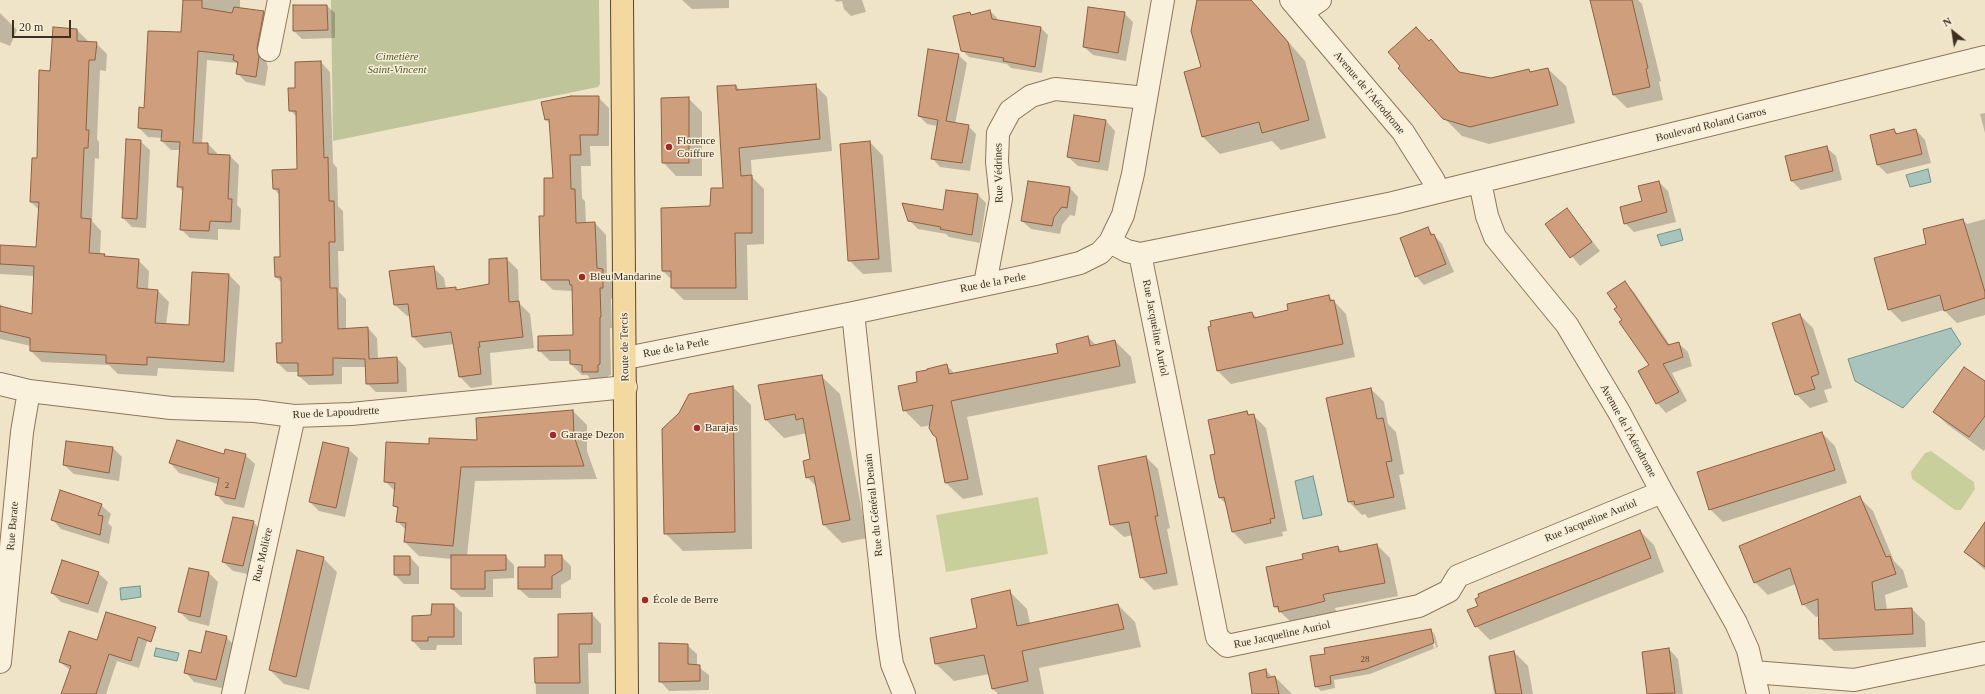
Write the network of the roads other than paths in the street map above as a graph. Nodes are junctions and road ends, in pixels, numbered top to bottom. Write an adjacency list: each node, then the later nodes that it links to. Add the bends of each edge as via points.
1 (279, 0): 6 (street)
2 (622, 0): 15 (main road, Route de Tercis)
3 (1163, 0): 8 (street, Rue de la Perle)
4 (1320, 0): 5 (street)
5 (1297, 6): 10 (street, Avenue de l'Aérodrome, via 1402,132 1434,181)
6 (269, 50)
7 (1985, 57): 9 (street, Boulevard Roland Garros)
8 (1146, 98): 11 (street, Rue de la Perle, via 1123,215); 13 (street, Rue Védrines, via 1055,89 1030,96 1010,111 998,133 997,162 1001,199)
9 (1480, 182): 10 (street, Boulevard Roland Garros); 20 (street, Avenue de l'Aérodrome, via 1487,216 1495,237 1568,325)
10 (1436, 192): 12 (street)
11 (1110, 242): 12 (street, via 1127,251); 13 (street, Rue de la Perle, via 1100,253 1080,263)
12 (1140, 254): 20 (street, Rue Jacqueline Auriol, via 1217,637 1227,646 1419,606 1449,591 1458,576)
13 (985, 284): 14 (street, Rue de la Perle)
14 (853, 313): 15 (street, Rue de la Perle); 26 (street, Rue du Général Denain, via 888,637 892,664)
15 (626, 358): 17 (main road, Route de Tercis)
16 (0, 384): 18 (street, Rue de Lapoudrette)
17 (626, 387): 19 (street, Rue de Lapoudrette, via 351,414); 25 (main road, Route de Tercis)
18 (29, 391): 19 (street, Rue de Lapoudrette, via 171,408 255,411); 22 (street, Rue Barate, via 22,432)
19 (294, 416): 24 (street, Rue Molière)
20 (1662, 492): 23 (street, Avenue de l'Aérodrome, via 1736,623 1748,650)
21 (1985, 653): 23 (street, via 1854,680)
22 (0, 662)
23 (1753, 672): 27 (street, Avenue de l'Aérodrome)
24 (233, 694)
25 (627, 694)
26 (904, 694)
27 (1758, 694)

